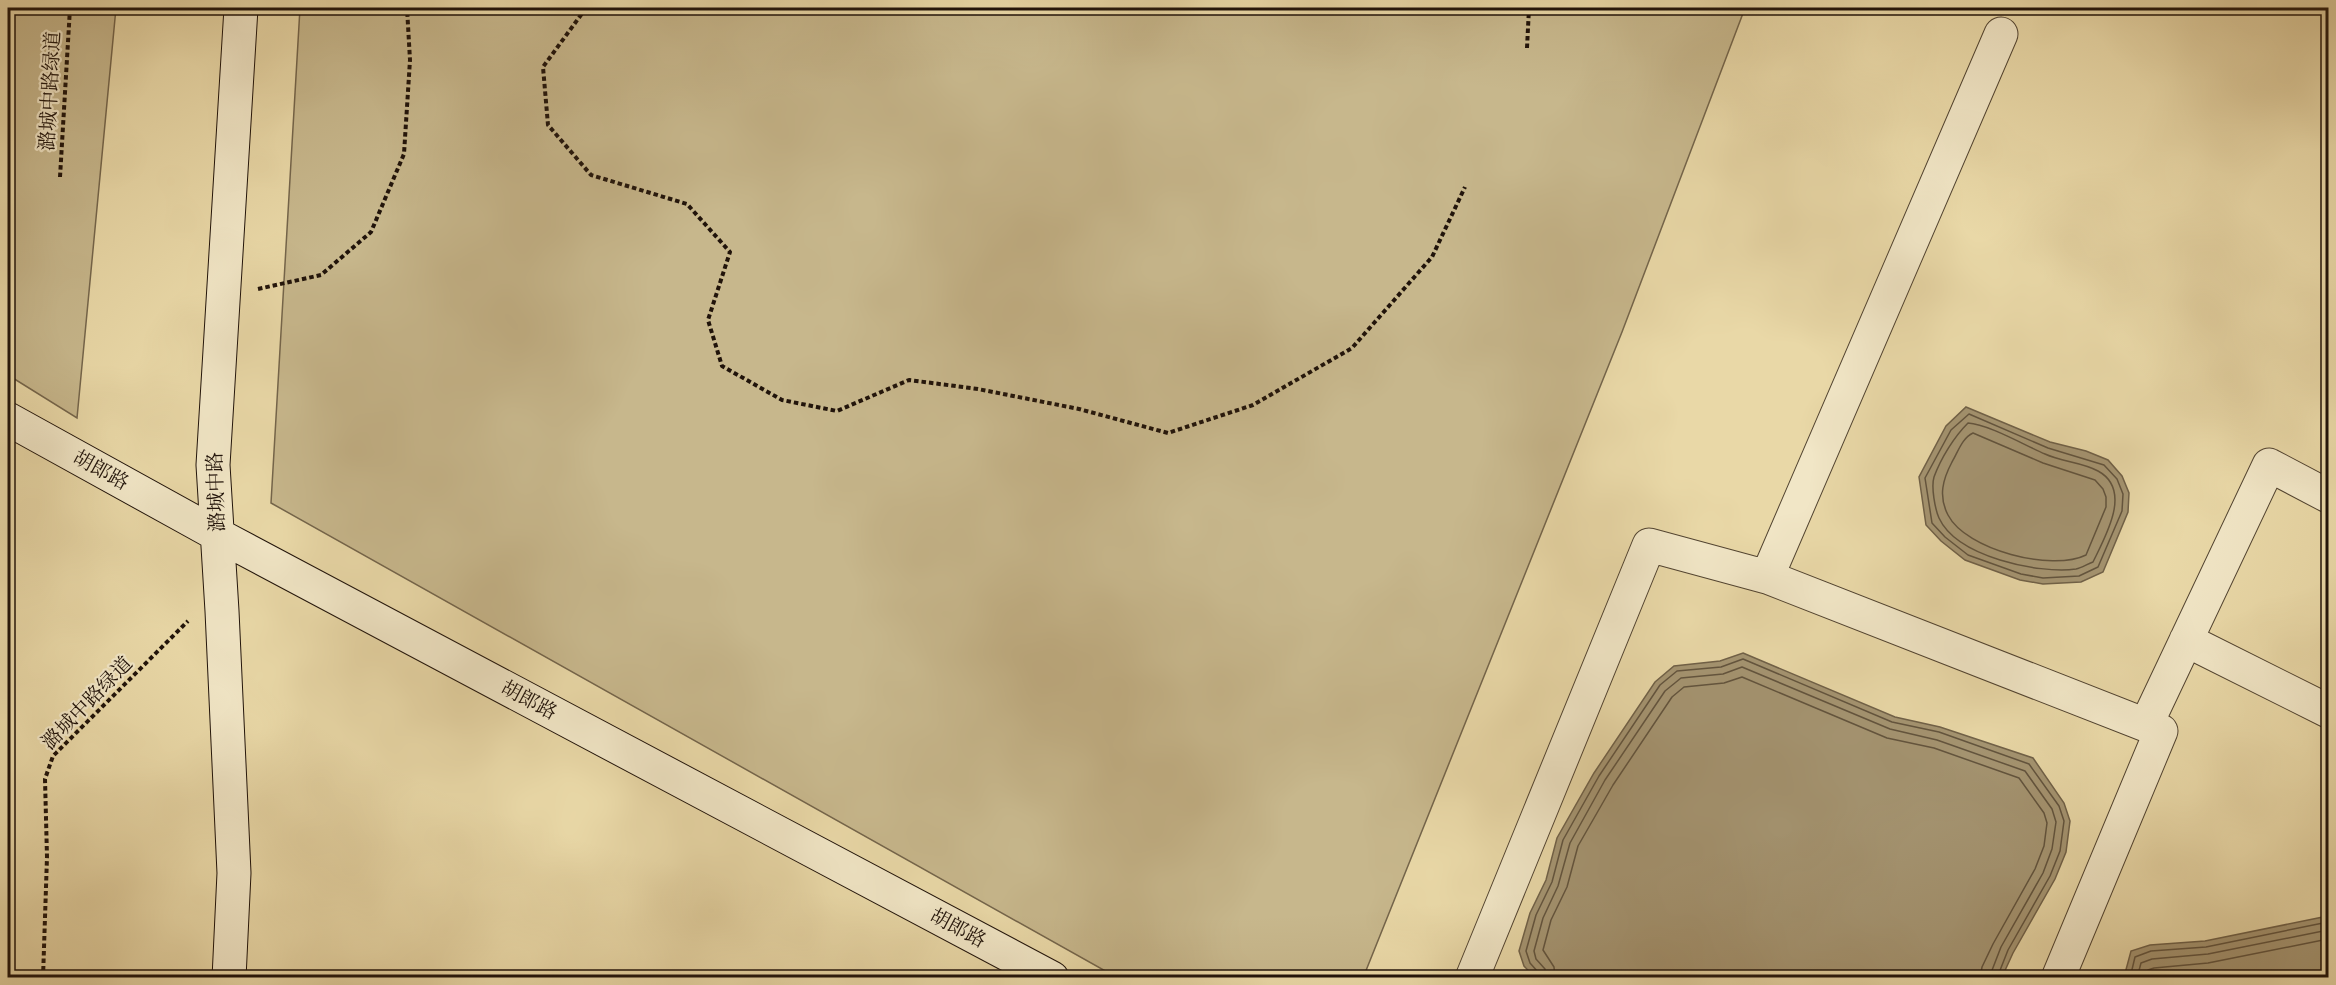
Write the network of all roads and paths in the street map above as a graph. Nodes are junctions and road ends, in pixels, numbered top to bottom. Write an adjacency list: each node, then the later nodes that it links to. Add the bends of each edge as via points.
1 (70, 8): 8 (path, 潞城中路绿道)
2 (241, 8): 10 (street, 潞城中路)
3 (407, 8): 10 (path, via 410,60 404,154 370,232 321,275)
4 (586, 8): 9 (path, via 543,67 548,125 591,175 687,204 730,252 708,320 722,366 782,400 837,411 909,380 1079,409 1168,433 1253,405 1352,348 1432,257)
5 (1529, 8): 7 (path)
6 (2001, 34): 14 (street)
7 (1527, 48)
8 (60, 177)
9 (1465, 187)
10 (223, 298): 13 (street, 潞城中路, via 213,465)
11 (8, 419): 13 (street, 胡郎路)
12 (2328, 496): 16 (street, via 2269,465)
13 (218, 535): 15 (street, 潞城中路); 21 (street, 胡郎路)
14 (1767, 577): 18 (street); 22 (street, via 1649,545)
15 (221, 589): 19 (path, 潞城中路绿道, via 52,756 45,779); 20 (street, 潞城中路, via 234,873)
16 (2186, 640): 17 (street); 18 (street)
17 (2328, 711)
18 (2146, 725): 23 (street, via 2161,731)
19 (43, 978)
20 (229, 978)
21 (1052, 978)
22 (1472, 978)
23 (2058, 978)

